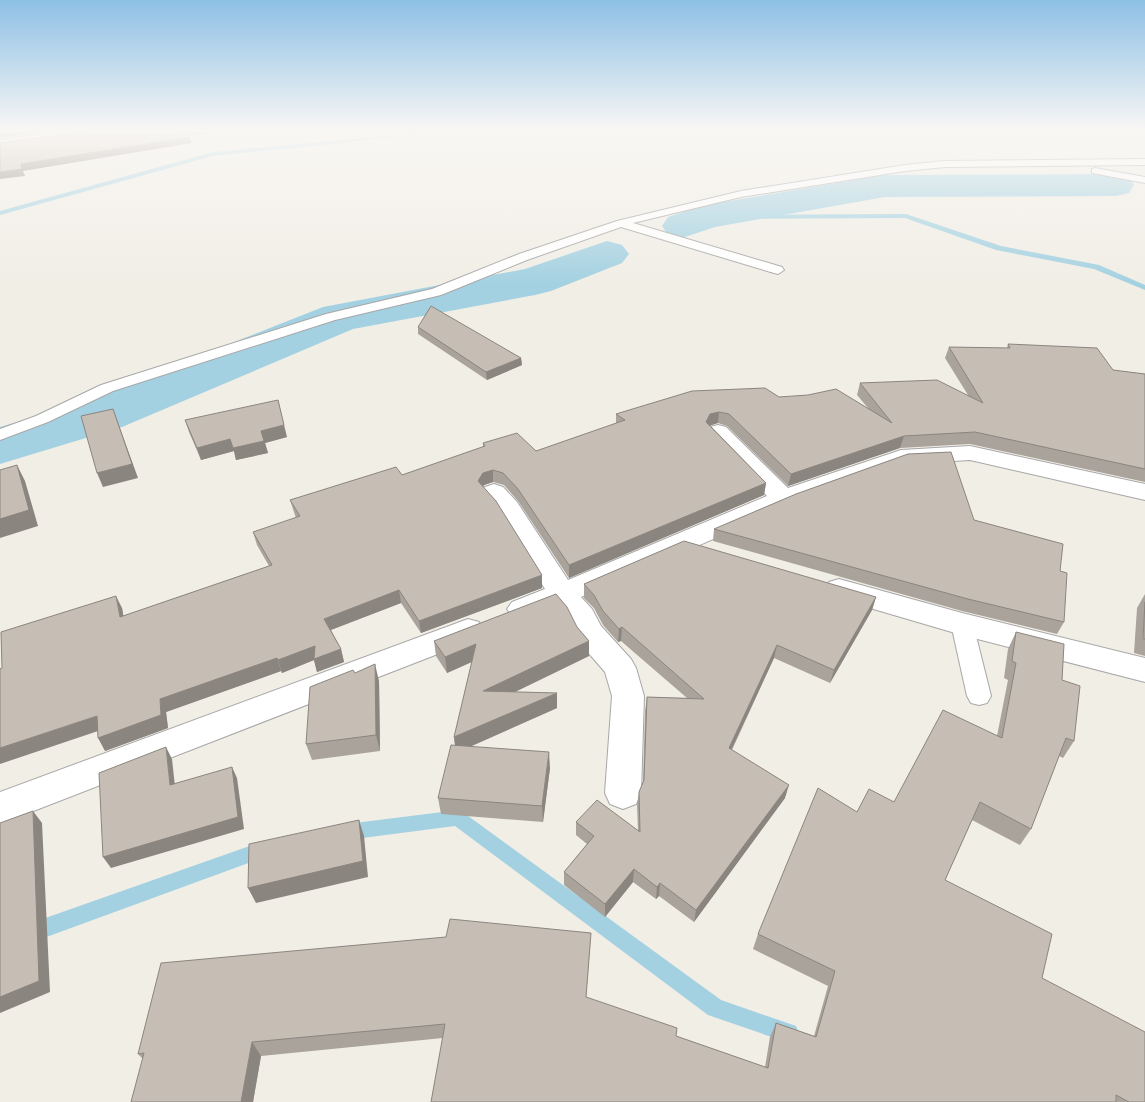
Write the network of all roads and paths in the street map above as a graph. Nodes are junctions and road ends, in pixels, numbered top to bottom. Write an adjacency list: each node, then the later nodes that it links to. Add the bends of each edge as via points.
1 (820, 181): 2 (lane, via 740,194)
2 (621, 223): 3 (lane); 5 (lane, via 436,292 331,317 107,388)
3 (778, 270)
4 (718, 432): 8 (street)
5 (0, 435)
6 (494, 492): 12 (street, via 508,508)
7 (1145, 492): 8 (street, via 970,453 901,457)
8 (784, 498): 9 (street)
9 (682, 543): 10 (street); 12 (street)
10 (719, 554)
11 (812, 581): 13 (street)
12 (562, 594): 16 (street, via 581,617 589,633 620,668 628,696); 17 (street)
13 (962, 624): 14 (street); 15 (lane)
14 (1145, 670)
15 (979, 696)
16 (623, 793)
17 (0, 808)

